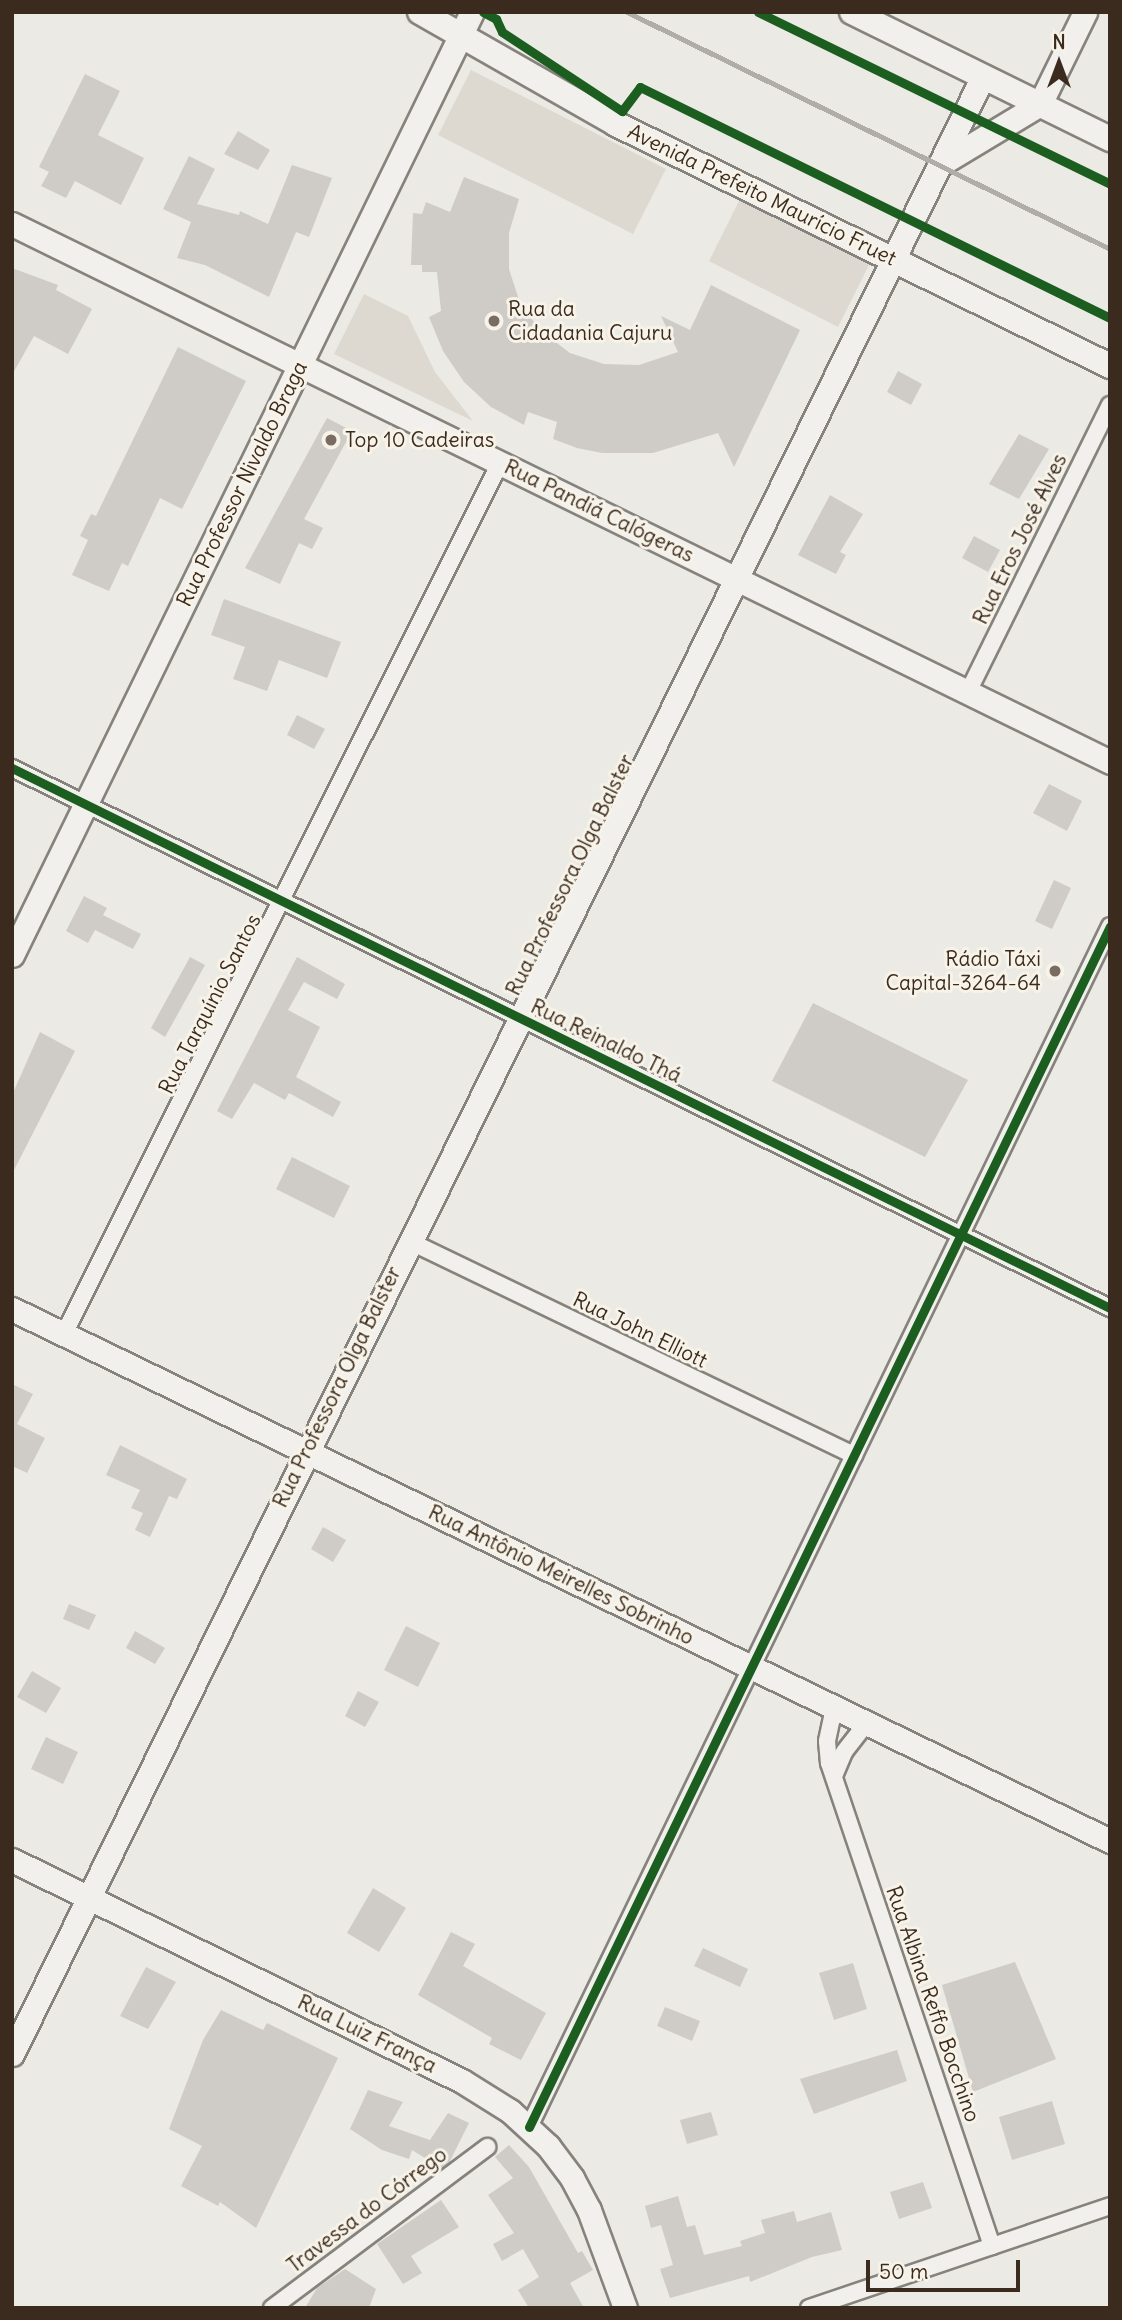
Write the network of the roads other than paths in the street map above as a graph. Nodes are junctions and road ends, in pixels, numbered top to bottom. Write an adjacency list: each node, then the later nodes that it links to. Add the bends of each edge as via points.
1 (420, 12): 4 (main road, Avenida Prefeito Maurício Fruet)
2 (852, 12): 5 (main road)
3 (1085, 12): 6 (main road)
4 (467, 23): 10 (main road, Avenida Prefeito Maurício Fruet, via 616,124); 11 (main road, Rua Professor Nivaldo Braga)
5 (982, 76): 6 (main road); 8 (main road, Rua Professora Olga Balster)
6 (1040, 104): 7 (main road); 8 (main road)
7 (1110, 139)
8 (939, 165): 10 (main road, Rua Professora Olga Balster)
9 (12, 224): 11 (main road, Rua Pandiá Calógeras)
10 (892, 259): 12 (main road, Avenida Prefeito Maurício Fruet); 15 (main road, Rua Professora Olga Balster)
11 (300, 365): 14 (main road, Rua Pandiá Calógeras); 19 (main road, Rua Professor Nivaldo Braga)
12 (1110, 366)
13 (1110, 405): 16 (street, Rua Eros José Alves)
14 (500, 463): 15 (main road, Rua Pandiá Calógeras); 20 (street, Rua Tarquínio Santos)
15 (736, 578): 16 (main road, Rua Pandiá Calógeras); 23 (main road, Rua Professora Olga Balster)
16 (968, 692): 17 (main road, Rua Pandiá Calógeras)
17 (1110, 762)
18 (12, 768): 19 (street, Rua Reinaldo Thá)
19 (86, 804): 20 (street, Rua Reinaldo Thá); 22 (main road, Rua Professor Nivaldo Braga)
20 (281, 901): 23 (street, Rua Reinaldo Thá); 28 (street, Rua Tarquínio Santos)
21 (1110, 926): 24 (street)
22 (12, 955)
23 (519, 1017): 24 (street, Rua Reinaldo Thá); 25 (main road, Rua Professora Olga Balster)
24 (961, 1235): 26 (street, Rua Reinaldo Thá); 30 (street)
25 (409, 1241): 29 (main road, Rua Professora Olga Balster); 30 (street, Rua John Elliott)
26 (1110, 1308)
27 (12, 1309): 28 (main road, Rua Antônio Meirelles Sobrinho)
28 (64, 1334): 29 (main road, Rua Antônio Meirelles Sobrinho)
29 (306, 1451): 31 (main road, Rua Antônio Meirelles Sobrinho); 37 (main road, Rua Professora Olga Balster)
30 (854, 1455): 31 (street)
31 (751, 1668): 32 (main road, Rua Antônio Meirelles Sobrinho); 39 (street)
32 (834, 1708): 33 (main road, Rua Antônio Meirelles Sobrinho); 34 (street, Rua Albina Reffo Bocchino, via 827,1741)
33 (866, 1724): 34 (street, via 844,1752); 35 (main road, Rua Antônio Meirelles Sobrinho)
34 (834, 1776): 42 (street, Rua Albina Reffo Bocchino)
35 (1110, 1841)
36 (12, 1860): 37 (main road, Rua Luiz França)
37 (87, 1896): 38 (main road, Rua Professora Olga Balster); 39 (main road, Rua Luiz França, via 462,2081)
38 (12, 2054)
39 (529, 2127): 44 (main road, Rua Luiz França, via 572,2178 589,2210)
40 (488, 2147): 43 (street, Travessa do Córrego)
41 (1110, 2206): 42 (street)
42 (992, 2246): 45 (street)
43 (272, 2308)
44 (625, 2308)
45 (809, 2308)

